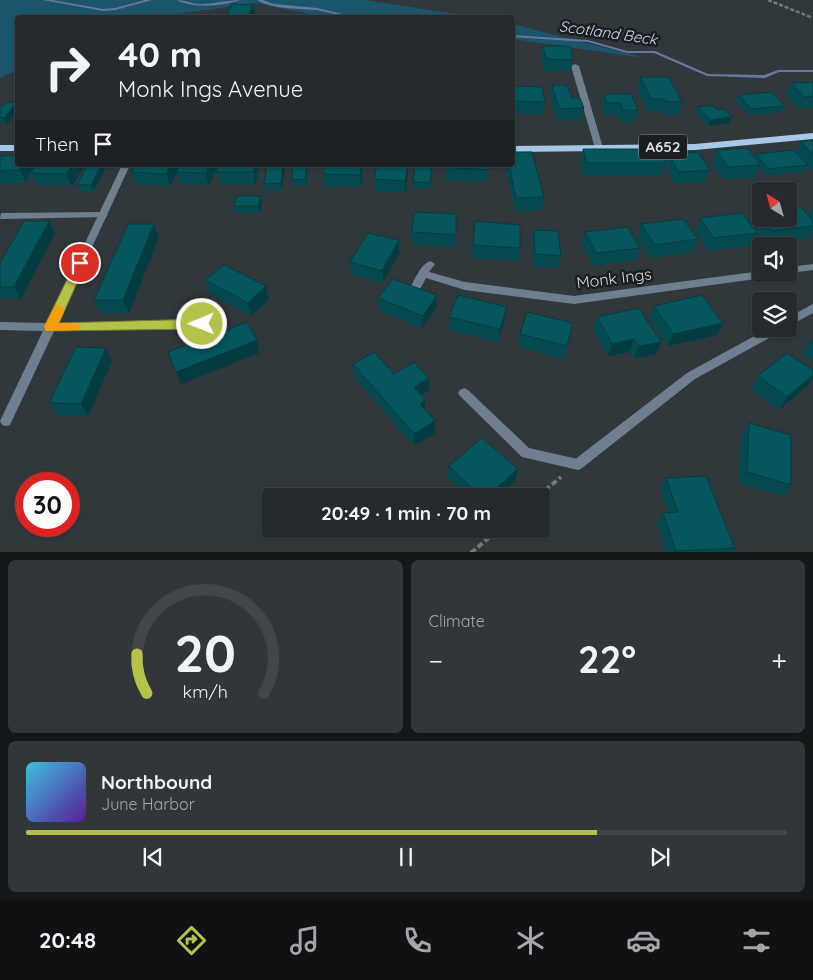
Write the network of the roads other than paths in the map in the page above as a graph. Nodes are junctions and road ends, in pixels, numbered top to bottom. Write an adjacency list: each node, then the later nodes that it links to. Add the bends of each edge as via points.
1 (574, 66): 5 (street)
2 (813, 136): 5 (main road, A652, via 695,147)
3 (0, 148): 4 (main road)
4 (15, 148)
5 (599, 148): 6 (main road, A652)
6 (515, 149)
7 (125, 167): 8 (street)
8 (103, 215): 9 (street); 20 (street)
9 (1, 216)
10 (430, 264): 13 (street)
11 (813, 267): 12 (street)
12 (797, 269)
13 (423, 274): 14 (street, Monk Ings, via 465,286 574,300); 15 (street)
14 (752, 276)
15 (415, 288)
16 (813, 308): 17 (street)
17 (797, 317)
18 (202, 324): 20 (street)
19 (0, 326): 20 (street)
20 (50, 327): 23 (street)
21 (762, 337): 22 (street, via 691,376 578,464 526,453)
22 (464, 393)
23 (6, 421)

